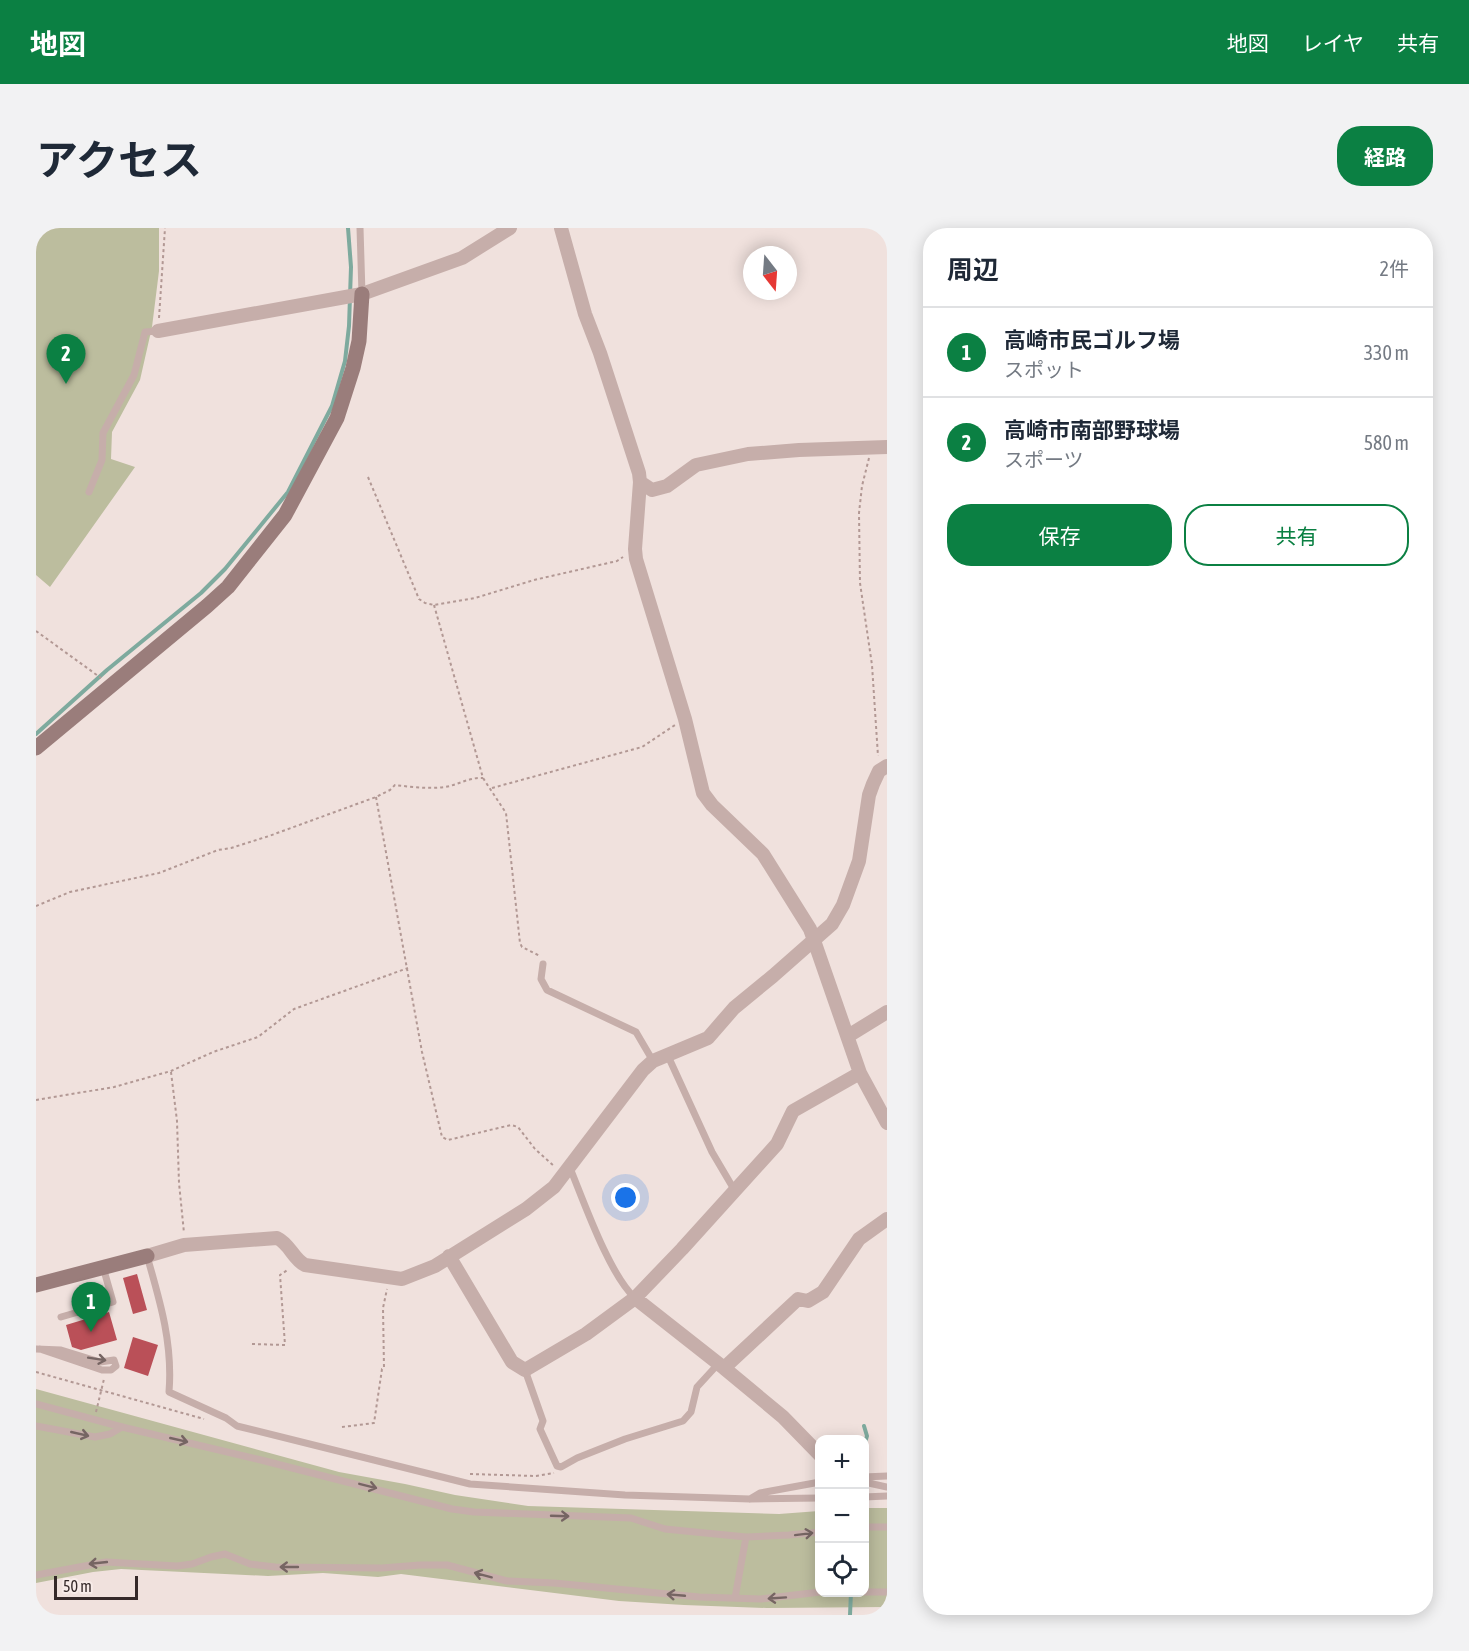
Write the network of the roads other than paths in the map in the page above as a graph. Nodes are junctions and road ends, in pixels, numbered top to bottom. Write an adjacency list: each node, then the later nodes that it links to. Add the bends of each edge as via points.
1 (360, 228): 4 (lane)
2 (510, 228): 4 (street, via 462,258)
3 (561, 228): 7 (street)
4 (362, 294): 5 (street); 9 (street, via 359,341 341,407 285,515 228,587)
5 (158, 331): 8 (lane, via 145,332 134,375 103,433 102,460)
6 (887, 447): 7 (street, via 748,454 696,465 667,486 652,490)
7 (640, 482): 11 (street, via 635,549 639,570 685,719 703,793 763,854)
8 (89, 492)
9 (36, 748)
10 (883, 768): 11 (street, via 869,795 853,882 832,924)
11 (814, 940): 14 (street); 15 (street, via 734,1008 708,1038)
12 (543, 964): 16 (lane, via 541,983 547,990 636,1032)
13 (887, 1011): 14 (street)
14 (848, 1036): 17 (street)
15 (668, 1056): 16 (street); 20 (lane, via 712,1152)
16 (653, 1061): 19 (street)
17 (860, 1073): 18 (street); 20 (street, via 793,1111 777,1143)
18 (887, 1123)
19 (567, 1171): 23 (street, via 543,1197); 26 (lane, via 618,1275)
20 (735, 1191): 26 (street)
21 (887, 1219): 29 (street, via 859,1239 823,1292 808,1301 798,1299)
22 (147, 1256): 23 (street, via 184,1245 277,1238 305,1265 402,1279); 24 (street); 43 (lane, via 169,1343 169,1392 237,1426 470,1484)
23 (449, 1256): 30 (street, via 512,1362)
24 (103, 1267): 25 (street); 27 (lane, via 113,1302)
25 (36, 1285)
26 (635, 1298): 29 (street); 30 (street, via 586,1334)
27 (61, 1317)
28 (38, 1349): 28 (lane, one-way to 28, via 61,1350 100,1362 114,1360 116,1366 106,1371)
29 (722, 1365): 30 (lane, via 697,1387 691,1412 683,1421 625,1439 561,1467 557,1466 540,1429 543,1421); 34 (street, via 783,1417)
30 (525, 1370)
31 (36, 1404): 33 (lane)
32 (36, 1426): 33 (lane, one-way to 33, via 95,1437)
33 (122, 1427): 47 (lane, one-way to 47, via 452,1509 631,1518 665,1529)
34 (815, 1451)
35 (887, 1476): 36 (lane)
36 (869, 1477)
37 (815, 1483): 43 (lane, via 760,1493)
38 (869, 1483): 39 (lane)
39 (887, 1487)
40 (887, 1496): 41 (lane)
41 (869, 1497)
42 (815, 1498): 43 (lane)
43 (750, 1499)
44 (869, 1527): 45 (lane)
45 (887, 1527)
46 (815, 1532): 47 (lane, one-way to 46)
47 (746, 1537): 52 (lane)
48 (36, 1575): 52 (lane, one-way to 48, via 515,1582 447,1565 262,1566 225,1554 177,1566 106,1562)
49 (869, 1592): 50 (lane)
50 (887, 1592)
51 (815, 1593): 52 (lane, one-way to 52)
52 (735, 1598)

